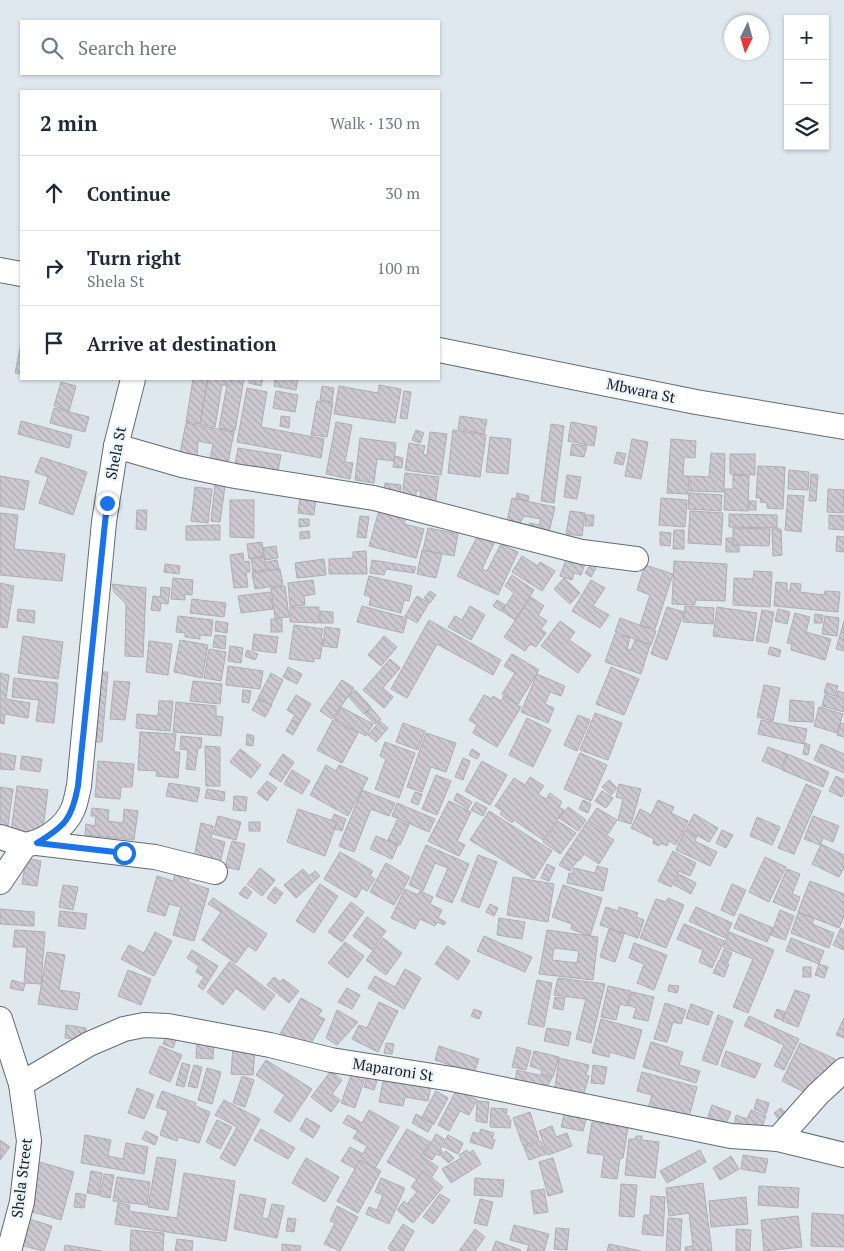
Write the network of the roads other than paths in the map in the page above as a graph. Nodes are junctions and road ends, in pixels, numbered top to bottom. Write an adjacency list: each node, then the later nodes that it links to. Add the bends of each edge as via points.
1 (0, 270): 2 (street)
2 (20, 274)
3 (440, 350): 5 (street, Mbwara St, via 696,402)
4 (133, 380): 6 (street, Shela St)
5 (844, 427)
6 (116, 446): 7 (street, via 235,476 374,498 582,552); 9 (street, Shela St, via 104,522 74,808 52,834)
7 (636, 559)
8 (0, 837): 9 (street)
9 (31, 844): 10 (street, via 155,857); 11 (street, Shela St)
10 (215, 872)
11 (0, 882)
12 (0, 1019): 14 (street, Shela Street)
13 (844, 1070): 15 (street)
14 (21, 1084): 15 (street, Maparoni St, via 89,1044 124,1029 144,1025 168,1026 731,1136); 17 (street, Shela Street, via 29,1142 22,1202)
15 (778, 1139): 16 (street, Maparoni St)
16 (844, 1155)
17 (9, 1251)

